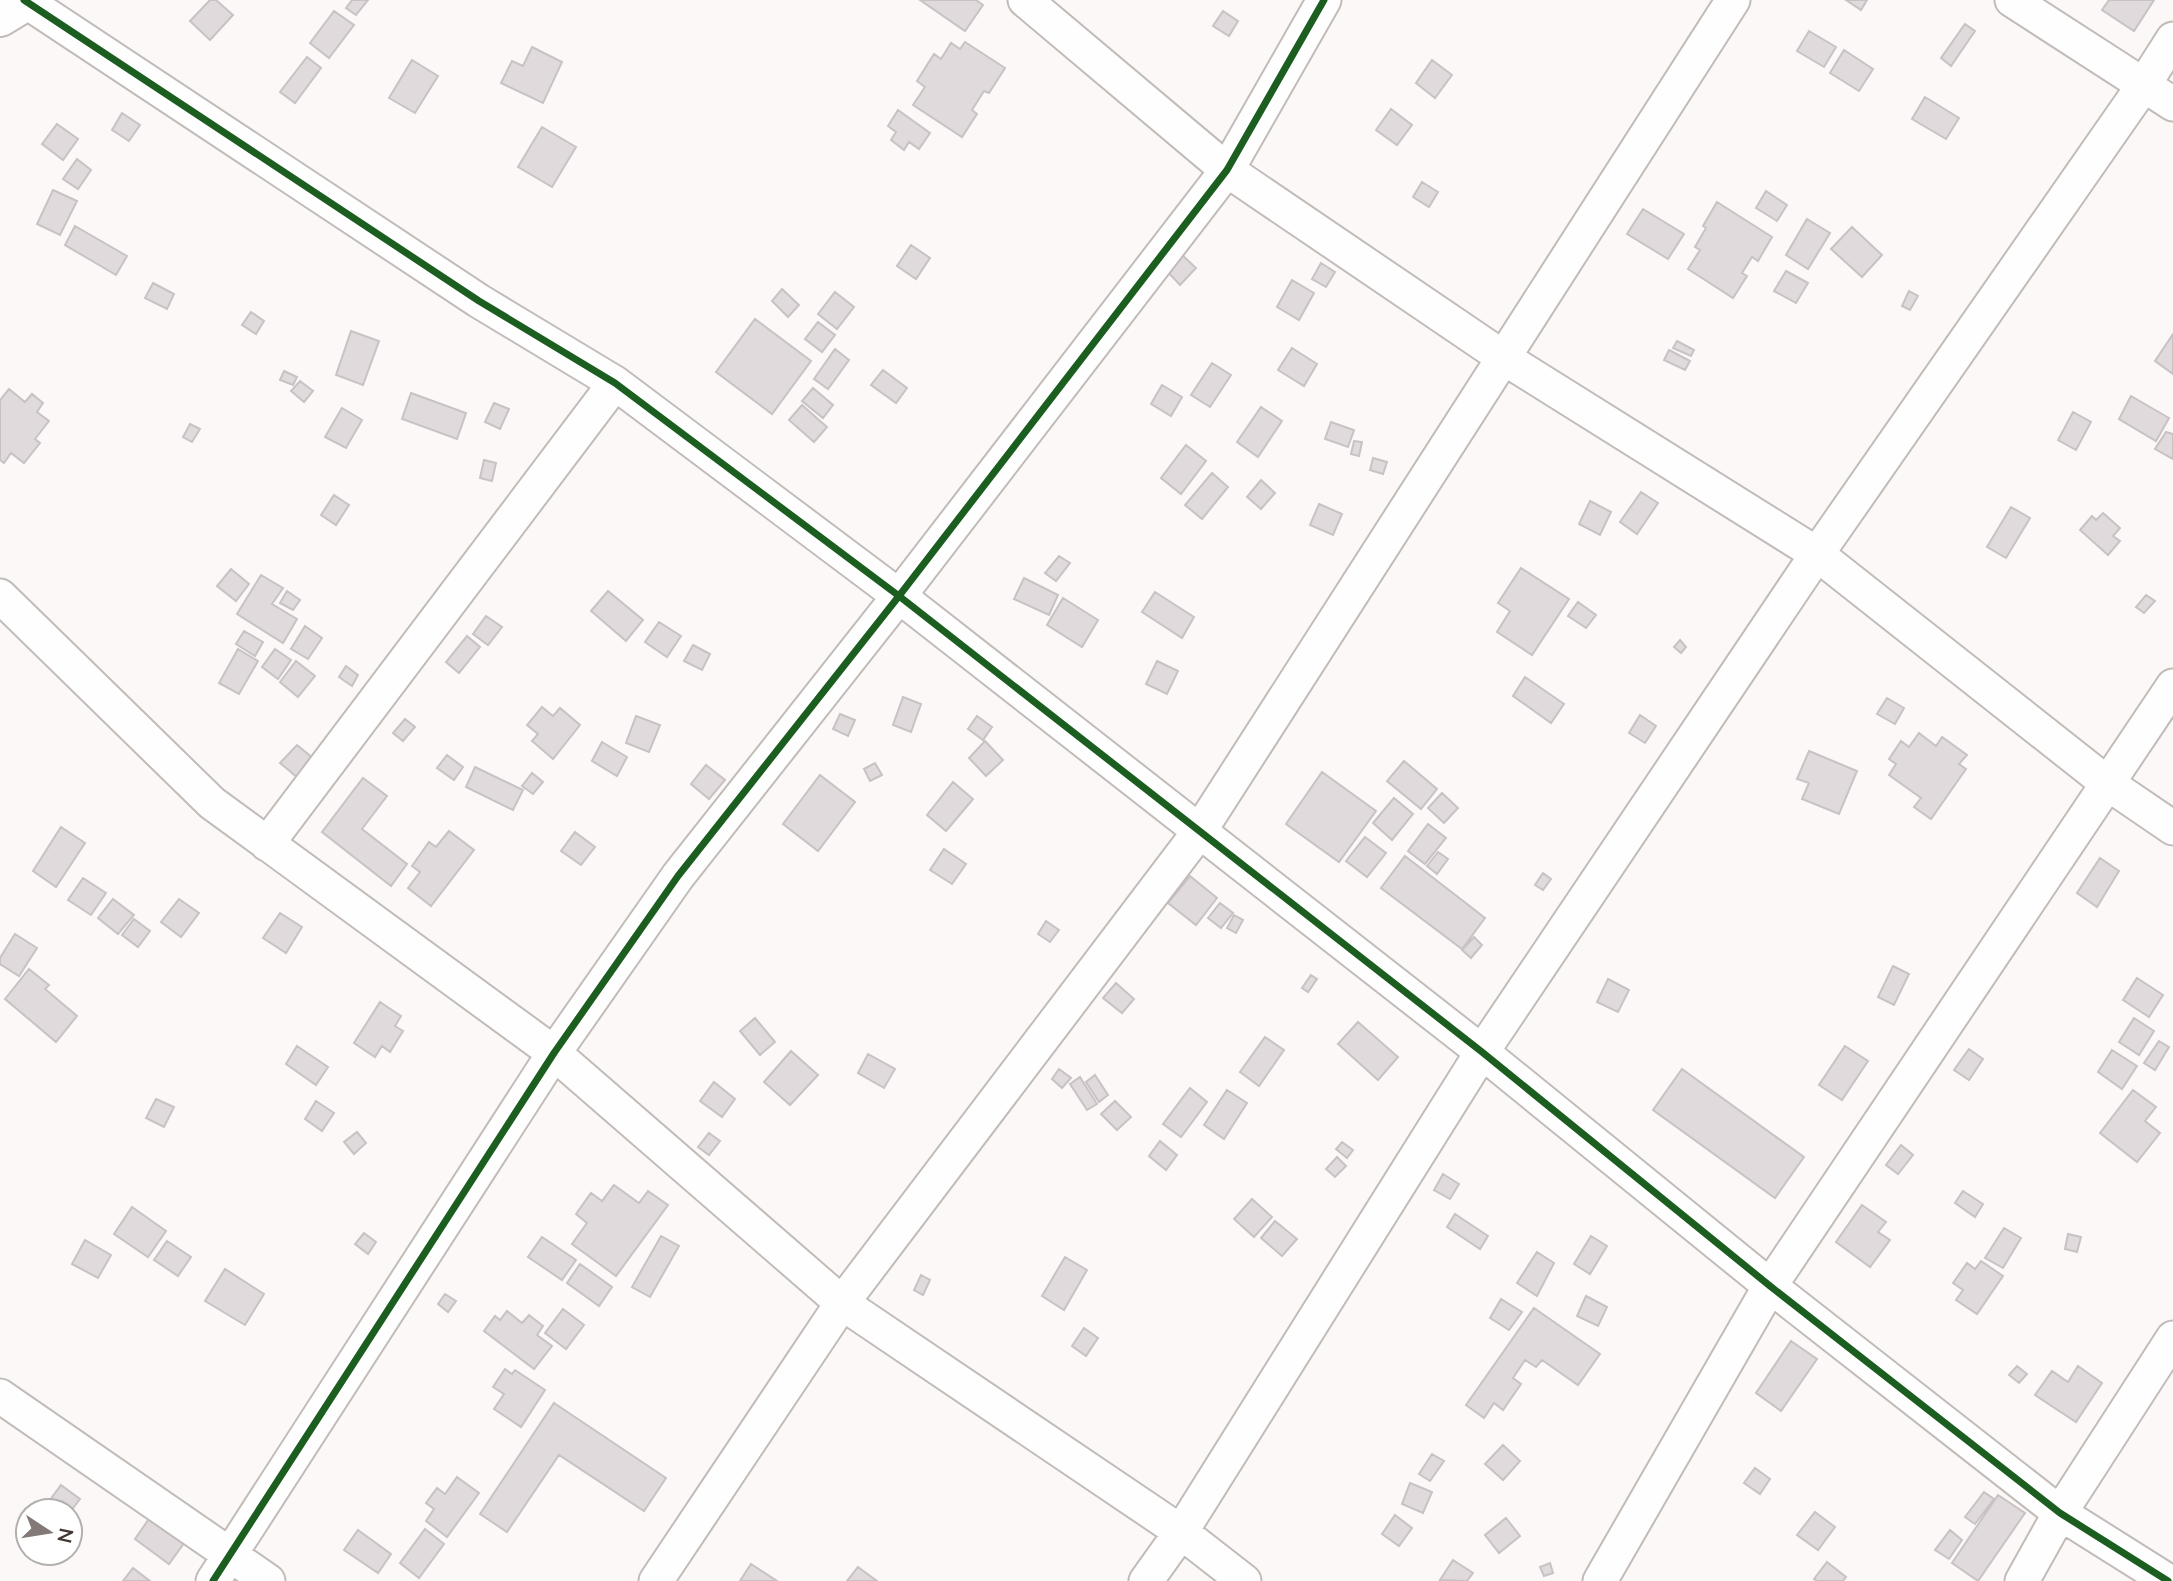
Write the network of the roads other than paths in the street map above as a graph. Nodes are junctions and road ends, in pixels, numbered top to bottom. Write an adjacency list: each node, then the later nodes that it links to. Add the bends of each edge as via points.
1 (1025, 0): 9 (street)
2 (1324, 0): 9 (street)
3 (1733, 0): 10 (street)
4 (2012, 0): 7 (street)
5 (19, 4): 11 (street)
6 (2173, 39): 7 (street)
7 (2143, 86): 8 (street); 12 (street)
8 (2173, 104)
9 (1227, 170): 10 (street); 14 (street)
10 (1504, 358): 12 (street); 18 (street)
11 (615, 383): 14 (street); 19 (street)
12 (1817, 554): 16 (street); 20 (street)
13 (0, 596): 19 (street, via 212,803)
14 (899, 596): 18 (street); 21 (street, via 678,876)
15 (2173, 686): 16 (street)
16 (2107, 783): 17 (street); 22 (street)
17 (2173, 828)
18 (1199, 832): 20 (street); 23 (street)
19 (267, 845): 21 (street)
20 (1482, 1052): 22 (street); 27 (street)
21 (554, 1053): 23 (street); 28 (street)
22 (1770, 1286): 26 (street); 33 (street)
23 (842, 1303): 27 (street); 30 (street)
24 (2173, 1338): 26 (street)
25 (0, 1395): 28 (street)
26 (2060, 1513): 34 (street); 35 (street)
27 (1181, 1532): 31 (street); 32 (street)
28 (222, 1568): 29 (street)
29 (268, 1581)
30 (656, 1581)
31 (1146, 1581)
32 (1244, 1581)
33 (1600, 1581)
34 (2022, 1581)
35 (2168, 1581)

